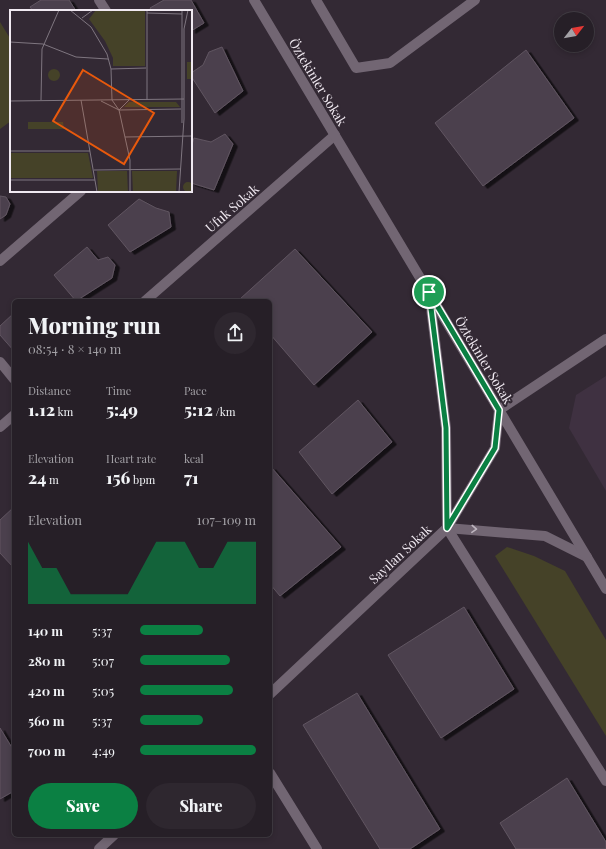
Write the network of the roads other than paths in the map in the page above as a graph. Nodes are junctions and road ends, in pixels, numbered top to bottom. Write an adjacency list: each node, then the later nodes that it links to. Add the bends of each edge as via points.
1 (99, 0): 5 (street)
2 (254, 0): 6 (street, Öztekinler Sokak)
3 (316, 0): 4 (street, via 356,68 390,63)
4 (475, 0)
5 (105, 10)
6 (335, 135): 9 (street, Öztekinler Sokak); 10 (street, Ufuk Sokak)
7 (80, 192): 8 (street)
8 (0, 261)
9 (429, 292): 14 (street, Öztekinler Sokak); 17 (street, via 446,428)
10 (147, 299)
11 (606, 339): 14 (street)
12 (0, 362): 13 (street)
13 (12, 377)
14 (499, 410): 17 (street, Sayılan Sokak, via 495,448); 18 (street, Öztekinler Sokak)
15 (12, 417): 16 (street)
16 (0, 427)
17 (447, 528): 18 (street, one-way to 18, via 545,536); 20 (street, Sayılan Sokak); 22 (street)
18 (587, 557): 19 (street, Öztekinler Sokak)
19 (606, 589)
20 (272, 692)
21 (272, 776): 25 (street)
22 (606, 781)
23 (112, 837): 24 (street)
24 (99, 849)
25 (317, 849)

